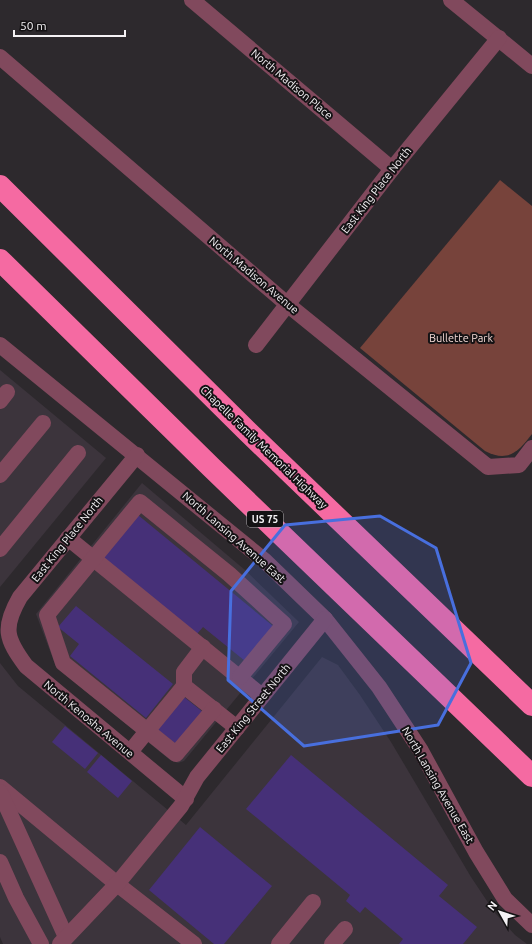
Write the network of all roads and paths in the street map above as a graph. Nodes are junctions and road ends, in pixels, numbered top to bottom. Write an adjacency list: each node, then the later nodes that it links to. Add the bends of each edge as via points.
1 (192, 0): 6 (street, North Madison Place)
2 (451, 0): 3 (street)
3 (499, 38): 5 (street); 6 (street, East King Place North)
4 (0, 57): 9 (street, North Madison Avenue)
5 (532, 66)
6 (392, 169): 9 (street, East King Place North)
7 (0, 186): 26 (highway, Chapelle Family Memorial Highway, via 248,432)
8 (0, 260): 31 (highway, US 75)
9 (287, 304): 11 (street, East King Place North); 13 (street, North Madison Avenue, via 488,467 519,465)
10 (0, 345): 15 (street, North Lansing Avenue East)
11 (256, 345)
12 (43, 423): 16 (street)
13 (532, 448)
14 (78, 453): 18 (street)
15 (137, 455): 17 (street, East King Place North); 20 (street, North Lansing Avenue East, via 265,561)
16 (0, 476)
17 (68, 538): 19 (street); 21 (street, East King Place North, via 20,597 12,610)
18 (0, 549)
19 (94, 558): 22 (street); 23 (street, via 140,502 206,555 284,624); 29 (street, via 47,615 63,663)
20 (325, 619): 25 (street, East King Street North); 38 (street, North Lansing Avenue East, via 378,687 421,751 505,900)
21 (7, 628): 30 (street, North Kenosha Avenue, via 14,650 26,666)
22 (204, 647): 23 (street); 24 (street, via 184,672)
23 (240, 677): 25 (street)
24 (184, 686): 27 (street); 29 (street)
25 (262, 696): 28 (street, East King Street North)
26 (532, 705)
27 (214, 709): 28 (street); 29 (street, via 176,754)
28 (237, 728): 34 (street, East King Street North, via 197,777)
29 (147, 731): 30 (street)
30 (130, 752): 34 (street, North Kenosha Avenue)
31 (532, 776)
32 (0, 787): 36 (street)
33 (0, 792): 40 (street)
34 (186, 799): 36 (street, East King Street North)
35 (0, 862): 41 (street)
36 (117, 884): 40 (street, East King Street North); 42 (street)
37 (313, 902): 43 (street)
38 (532, 925)
39 (345, 929): 44 (street)
40 (63, 941)
41 (41, 944)
42 (194, 944)
43 (279, 944)
44 (332, 944)

